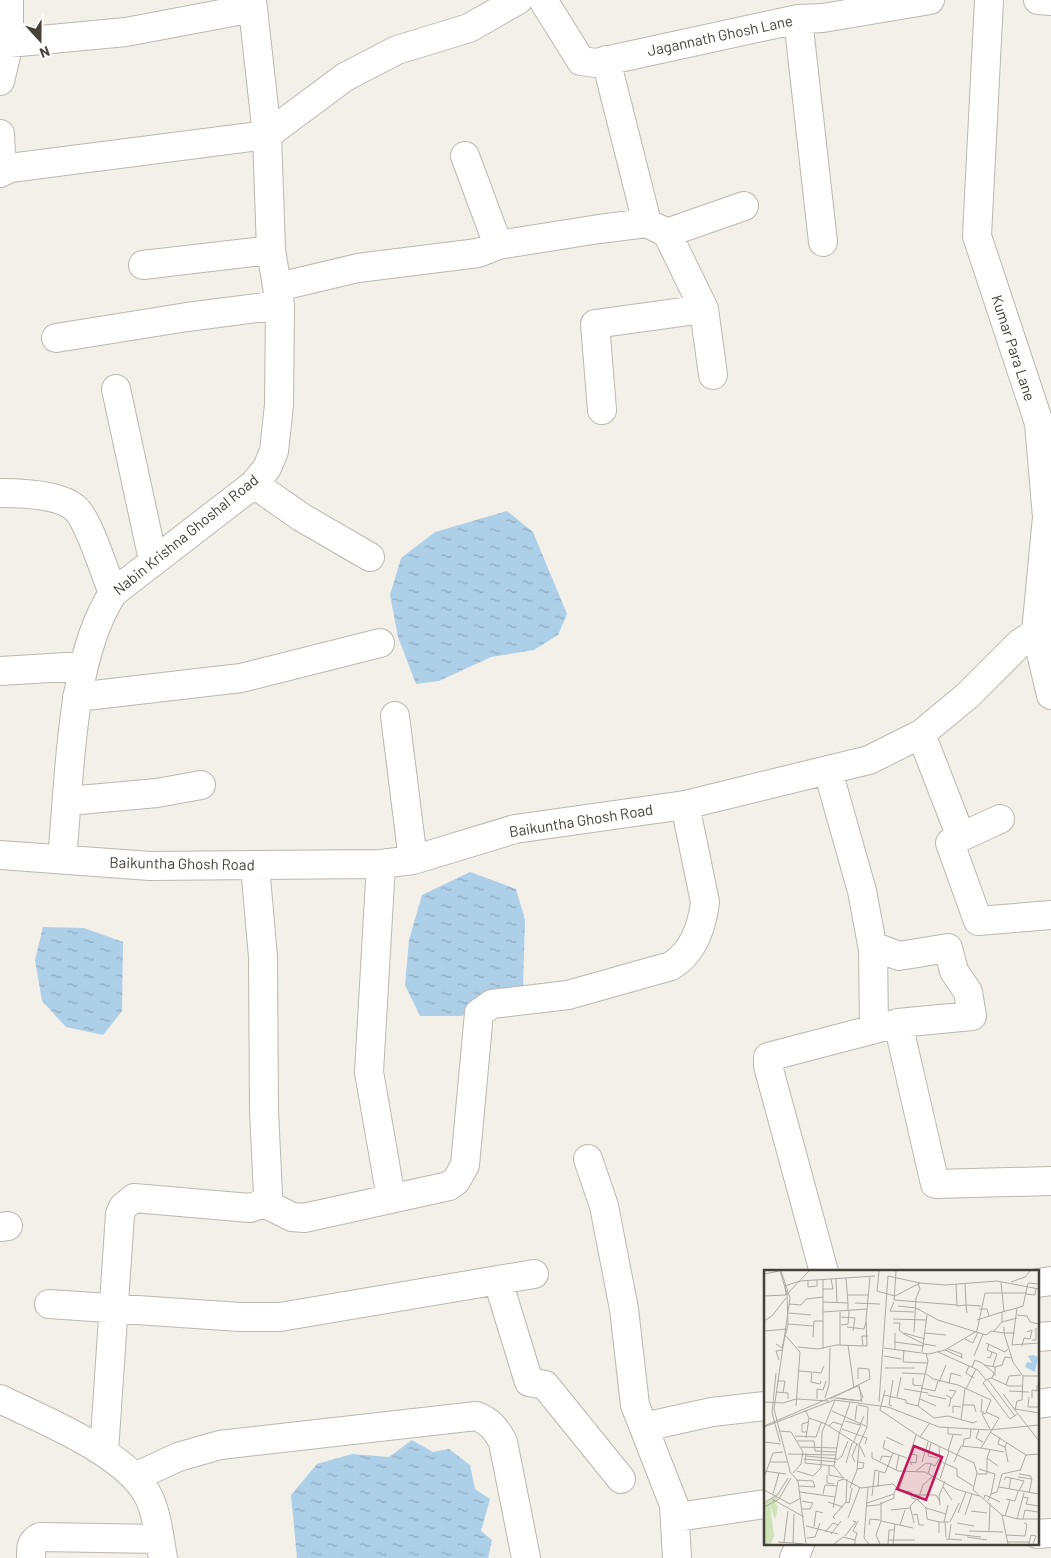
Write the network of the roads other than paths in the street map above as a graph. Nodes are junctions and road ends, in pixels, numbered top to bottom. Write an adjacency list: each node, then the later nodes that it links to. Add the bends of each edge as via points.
1 (9, 0): 10 (street)
2 (518, 0): 14 (street, via 470,28 397,50 345,77)
3 (543, 0): 11 (street, Jagannath Ghosh Lane, via 581,61 596,63)
4 (930, 0): 9 (street, Jagannath Ghosh Lane)
5 (989, 0): 34 (street, Kumar Para Lane, via 977,236 1039,424 1047,517)
6 (1038, 0): 7 (street)
7 (1051, 1)
8 (253, 4): 10 (street, via 126,32); 14 (street, Nabin Krishna Ghoshal Road)
9 (814, 12): 11 (street, Jagannath Ghosh Lane, via 661,50); 19 (street)
10 (9, 44): 12 (street)
11 (606, 60): 18 (street)
12 (0, 81)
13 (0, 134): 16 (street)
14 (267, 135): 16 (street, via 10,168); 21 (street, Nabin Krishna Ghoshal Road)
15 (465, 156): 20 (street)
16 (1, 172)
17 (744, 206): 18 (street)
18 (657, 228): 20 (street); 24 (street)
19 (823, 242)
20 (498, 246): 23 (street, via 478,253 358,268)
21 (271, 250): 22 (street); 23 (street, Nabin Krishna Ghoshal Road)
22 (143, 265)
23 (279, 296): 25 (street, via 187,317); 29 (street, Nabin Krishna Ghoshal Road, via 279,406 274,451 267,468)
24 (704, 309): 26 (street); 28 (street, via 595,324)
25 (56, 338)
26 (713, 375)
27 (116, 390): 32 (street)
28 (602, 410)
29 (254, 484): 31 (street, via 301,517); 32 (street, Nabin Krishna Ghoshal Road)
30 (0, 493): 33 (street, via 49,497 76,508 86,524)
31 (370, 557)
32 (153, 560): 33 (street, Nabin Krishna Ghoshal Road)
33 (113, 593): 36 (street, Nabin Krishna Ghoshal Road, via 104,607)
34 (1044, 627): 38 (street, Kumar Para Lane); 41 (street, Baikuntha Ghosh Road, via 1020,642 967,696)
35 (380, 643): 39 (street, via 242,678)
36 (83, 666): 37 (street); 39 (street, Nabin Krishna Ghoshal Road)
37 (0, 671)
38 (1051, 695)
39 (77, 697): 44 (street, Nabin Krishna Ghoshal Road)
40 (395, 716): 50 (street)
41 (921, 734): 42 (street, Baikuntha Ghosh Road, via 869,760); 47 (street)
42 (828, 771): 45 (street, Baikuntha Ghosh Road); 56 (street, via 862,891)
43 (201, 785): 44 (street, via 157,793)
44 (68, 801): 49 (street, Nabin Krishna Ghoshal Road)
45 (685, 805): 50 (street, Baikuntha Ghosh Road, via 515,829); 60 (street, via 705,902 691,949 682,960 671,966 585,991 484,1007 478,1013 465,1165 456,1181 449,1186)
46 (1000, 819): 47 (street)
47 (961, 838): 54 (street, via 950,843)
48 (0, 855): 49 (street, Baikuntha Ghosh Road)
49 (62, 859): 52 (street, Baikuntha Ghosh Road, via 150,866)
50 (413, 860): 51 (street, Baikuntha Ghosh Road)
51 (381, 864): 52 (street, Baikuntha Ghosh Road); 60 (street, via 369,1072)
52 (256, 866): 61 (street, via 263,957 268,1195)
53 (1051, 914): 54 (street)
54 (978, 921): 55 (street)
55 (948, 948): 56 (street, via 900,956 878,948); 57 (street, via 954,971 968,992 972,1016)
56 (873, 950): 57 (street)
57 (886, 1026): 59 (street, via 935,1184); 62 (street, via 768,1057)
58 (588, 1159): 75 (street, via 604,1206 624,1308 632,1392)
59 (1051, 1181)
60 (391, 1198): 61 (street, via 304,1218 292,1217)
61 (264, 1203): 68 (street, via 250,1208 134,1198 128,1201 120,1214)
62 (823, 1270)
63 (534, 1274): 64 (street)
64 (498, 1281): 68 (street, via 280,1317); 78 (street, via 529,1382 545,1384)
65 (1051, 1281): 66 (street)
66 (1038, 1283)
67 (49, 1304): 68 (street)
68 (112, 1309): 76 (street)
69 (1051, 1336): 70 (street)
70 (1038, 1337)
71 (0, 1398): 76 (street)
72 (1051, 1402): 73 (street)
73 (1038, 1404)
74 (764, 1406): 75 (street, via 712,1412)
75 (644, 1427): 80 (street, via 672,1496)
76 (104, 1452): 77 (street)
77 (135, 1477): 84 (street, via 150,1501); 86 (street, via 178,1458 220,1445 476,1416 487,1420 503,1442)
78 (621, 1479)
79 (764, 1504): 80 (street)
80 (677, 1517): 87 (street)
81 (1051, 1533): 82 (street)
82 (1038, 1534)
83 (799, 1546): 88 (street)
84 (161, 1548): 85 (street, via 40,1537 31,1545)
85 (31, 1558)
86 (526, 1558)
87 (677, 1558)
88 (794, 1558)

